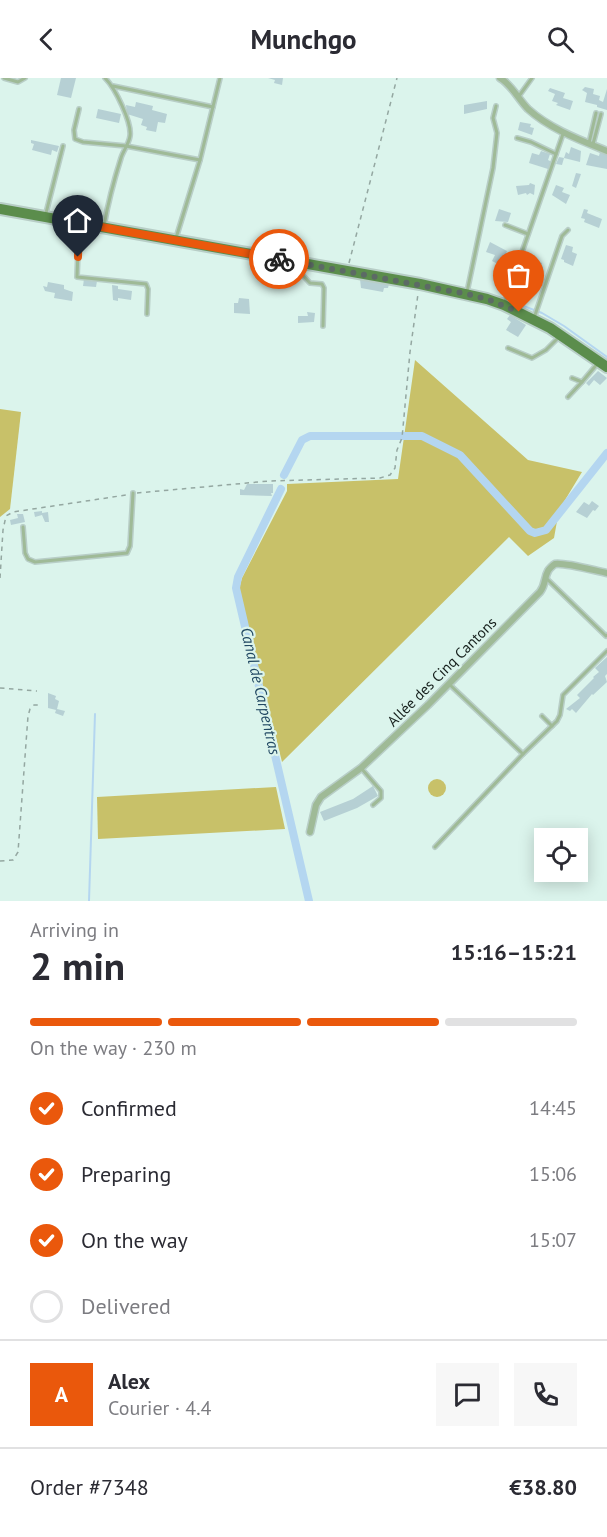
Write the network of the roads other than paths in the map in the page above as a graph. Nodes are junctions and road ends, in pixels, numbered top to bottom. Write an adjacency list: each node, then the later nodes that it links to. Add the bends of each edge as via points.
1 (4, 78): 2 (lane, via 18,82)
2 (25, 78)
3 (105, 78): 7 (lane)
4 (220, 78): 10 (lane)
5 (500, 78): 8 (street)
6 (532, 78): 8 (lane)
7 (113, 86): 10 (lane); 18 (lane, via 128,117 130,136)
8 (519, 97): 14 (street, via 529,109)
9 (496, 106): 31 (lane, via 493,168)
10 (213, 107): 21 (lane)
11 (79, 109): 18 (lane, via 75,139)
12 (596, 113): 16 (lane)
13 (601, 114): 16 (lane)
14 (564, 132): 16 (street); 20 (lane)
15 (517, 138): 20 (lane)
16 (590, 144): 19 (street)
17 (63, 146): 23 (lane)
18 (126, 146): 21 (lane); 26 (lane, via 108,201)
19 (607, 151)
20 (556, 153): 28 (lane)
21 (200, 160): 29 (lane)
22 (0, 209): 23 (main road)
23 (45, 218): 24 (main road)
24 (79, 223): 26 (main road); 33 (lane, via 77,277 146,284)
25 (505, 225): 28 (lane)
26 (104, 228): 29 (main road)
27 (568, 231): 34 (lane, via 562,236)
28 (528, 234): 32 (lane)
29 (176, 241): 30 (main road)
30 (288, 261): 31 (main road); 35 (lane, via 310,283 322,284)
31 (467, 294): 32 (main road)
32 (504, 305): 34 (main road)
33 (147, 314)
34 (534, 319): 36 (main road)
35 (323, 326)
36 (560, 335): 37 (lane, via 532,358); 38 (main road)
37 (508, 348)
38 (603, 364): 40 (lane)
39 (572, 378): 40 (lane)
40 (582, 382): 41 (lane)
41 (568, 397)
42 (133, 494): 43 (lane, via 127,553 35,562 25,553)
43 (23, 527)
44 (607, 573): 45 (street, Allée des Cinq Cantons, via 555,564)
45 (546, 578): 46 (lane); 48 (street, Allée des Cinq Cantons, via 540,592)
46 (607, 636)
47 (607, 651): 50 (lane, via 562,695 560,715)
48 (449, 684): 51 (lane); 52 (street, Allée des Cinq Cantons)
49 (542, 716): 50 (lane)
50 (552, 726): 51 (lane)
51 (523, 754): 55 (lane)
52 (362, 768): 53 (lane, via 381,791 381,798); 54 (street, Allée des Cinq Cantons, via 321,797)
53 (373, 805)
54 (310, 832)
55 (435, 848)

